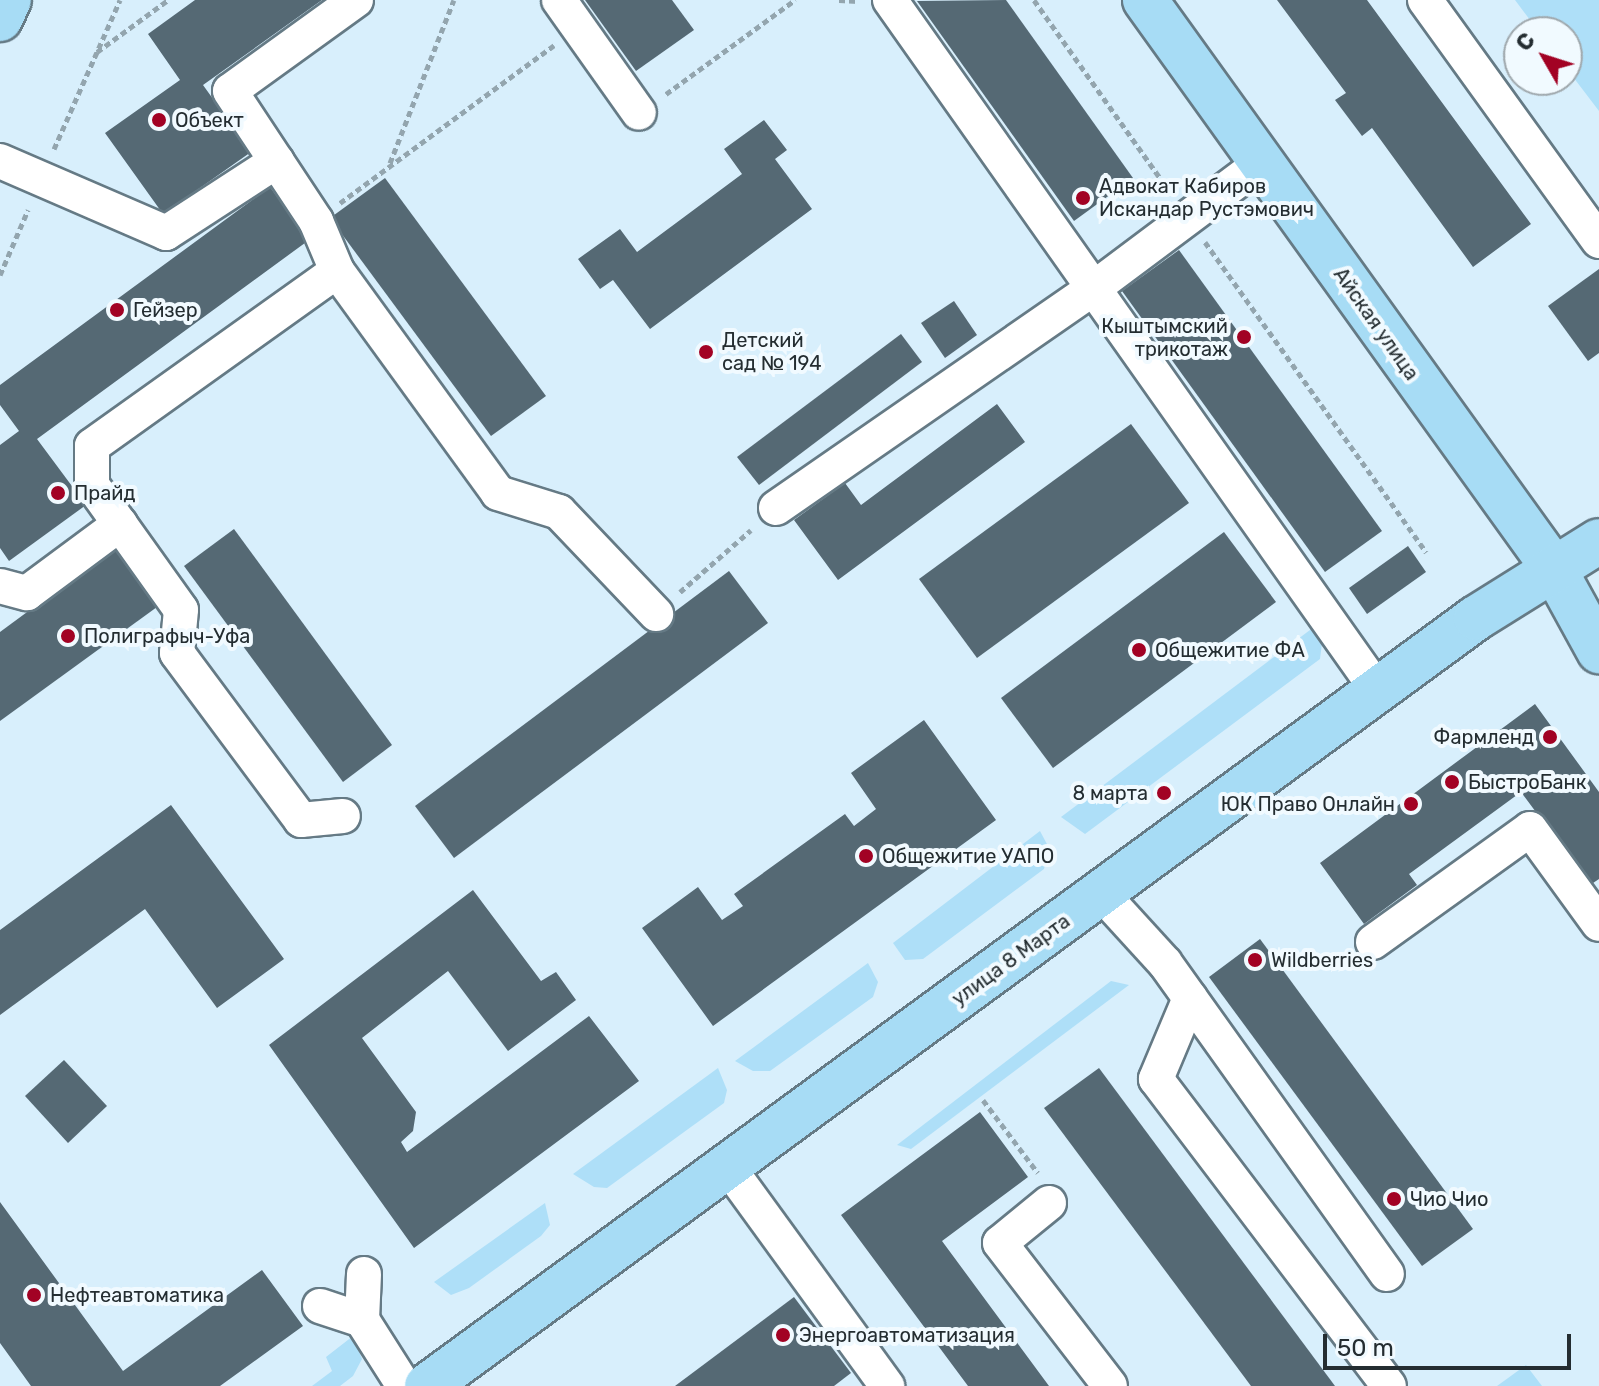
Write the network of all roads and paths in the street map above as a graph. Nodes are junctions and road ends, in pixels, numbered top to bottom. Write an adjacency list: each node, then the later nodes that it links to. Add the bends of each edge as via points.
1 (9, 0): 12 (main road)
2 (120, 0): 13 (path)
3 (168, 0): 13 (path)
4 (356, 0): 16 (lane, via 230,91)
5 (454, 0): 18 (path)
6 (795, 0): 14 (path)
7 (890, 0): 25 (lane)
8 (1034, 0): 20 (path)
9 (1145, 0): 17 (main road, Айская улица)
10 (1425, 0): 22 (lane)
11 (568, 14): 14 (lane); 18 (path)
12 (0, 19)
13 (97, 52): 19 (path)
14 (639, 113)
15 (0, 161): 19 (lane)
16 (277, 161): 19 (lane, via 166,233); 21 (lane)
17 (1261, 163): 20 (lane); 30 (main road, Айская улица)
18 (389, 166): 21 (path)
19 (40, 180): 24 (path)
20 (1188, 217): 25 (lane); 29 (path)
21 (316, 221): 23 (lane)
22 (1599, 241)
23 (337, 271): 27 (lane, via 92,446 92,485); 32 (lane, via 498,493 559,512)
24 (0, 275)
25 (1094, 288): 26 (lane); 34 (lane)
26 (776, 508): 32 (path)
27 (120, 524): 31 (lane, via 27,593); 35 (lane, via 181,610 177,653 301,820)
28 (1599, 541): 30 (main road, улица 8 Марта)
29 (1426, 552)
30 (1554, 569): 33 (main road, Айская улица); 34 (main road, улица 8 Марта)
31 (0, 586)
32 (656, 614)
33 (1599, 651)
34 (1378, 691): 36 (main road, улица 8 Марта)
35 (343, 816)
36 (1102, 894): 40 (lane); 42 (main road, улица 8 Марта)
37 (1599, 926): 38 (lane, via 1530,829); 39 (lane, via 1589,937)
38 (1373, 942)
39 (1599, 950)
40 (1190, 998): 45 (lane); 52 (lane, via 1156,1079)
41 (983, 1100): 43 (path, via 1054,1194)
42 (728, 1167): 49 (main road, улица 8 Марта); 50 (lane)
43 (1049, 1203): 51 (lane, via 1000,1243)
44 (364, 1274): 47 (lane)
45 (1387, 1274)
46 (320, 1306): 47 (lane)
47 (362, 1320): 48 (lane)
48 (404, 1386)
49 (427, 1386)
50 (887, 1386)
51 (1110, 1386)
52 (1389, 1386)

